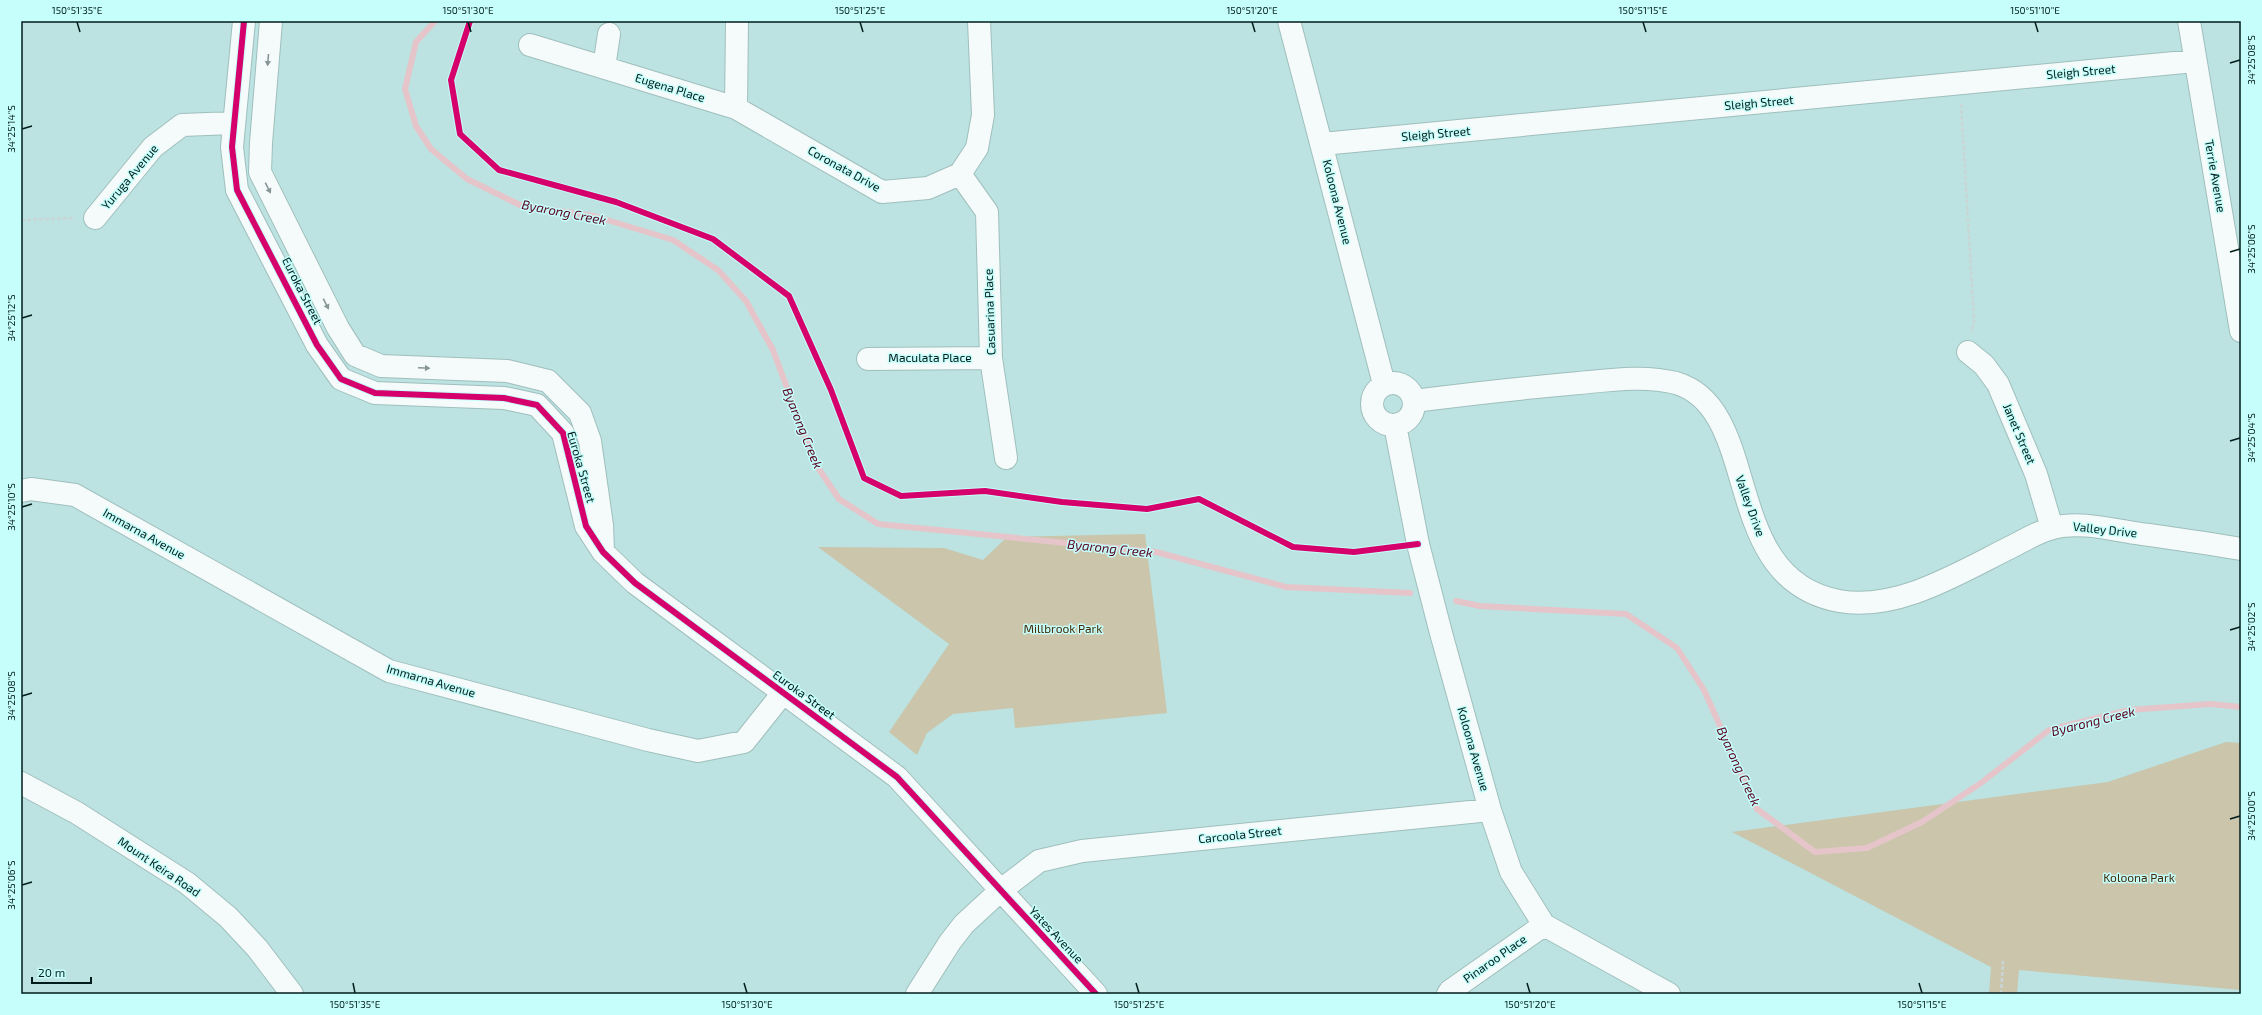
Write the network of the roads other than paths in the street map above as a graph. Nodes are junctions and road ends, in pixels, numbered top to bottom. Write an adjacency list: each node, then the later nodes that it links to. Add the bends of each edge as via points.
1 (244, 21): 12 (street, Euroka Street)
2 (271, 21): 27 (street, Euroka Street, one-way to 27, via 260,143 260,172 338,328 355,355 381,366 507,371 548,381 580,413 590,441 602,525)
3 (737, 21): 11 (street)
4 (979, 21): 14 (street, via 983,115 977,148)
5 (1289, 21): 13 (street, Koloona Avenue)
6 (2189, 21): 9 (street, Terrie Avenue)
7 (609, 34): 10 (street)
8 (530, 45): 10 (street, Eugena Place)
9 (2196, 62): 13 (street, Sleigh Street); 16 (street, Terrie Avenue)
10 (604, 67): 11 (street, Eugena Place)
11 (736, 108): 14 (street, Coronata Drive, via 882,192 928,188)
12 (233, 123): 15 (street, Yuruga Avenue, via 182,125 153,147); 27 (street, Euroka Street, via 232,148 237,190 317,345 341,379 375,393 504,398 537,405 563,433 586,526)
13 (1322, 144): 20 (street, Koloona Avenue)
14 (960, 174): 18 (street, Casuarina Place, via 987,212)
15 (95, 218)
16 (2241, 331)
17 (1968, 352): 25 (street, Janet Street, via 1984,365 1998,384 2036,474)
18 (991, 358): 19 (street, Maculata Place); 23 (street, Casuarina Place)
19 (868, 359)
20 (1384, 384): 21 (street, via 1391,382 1403,385 1409,389); 22 (street, via 1374,394 1372,411 1381,422)
21 (1414, 401): 22 (street, via 1408,419); 25 (street, Valley Drive, via 1497,390 1627,379 1677,384 1704,400 1723,428 1755,526 1776,562 1804,588 1837,601 1868,603 1898,598 1923,589)
22 (1395, 425): 30 (street, Koloona Avenue, via 1418,544)
23 (1006, 458)
24 (21, 491): 28 (street, Immarna Avenue, via 75,495 389,671 648,740 698,751 744,742)
25 (2052, 528): 26 (street, Valley Drive, via 2089,526)
26 (2241, 549)
27 (603, 552): 28 (street, Euroka Street, via 635,582)
28 (783, 693): 31 (street, Euroka Street, via 897,777)
29 (21, 783): 33 (street, Mount Keira Road, via 77,813 188,883 228,917 257,948)
30 (1490, 810): 31 (street, Carcoola Street, via 1082,851 1039,861); 32 (street, Koloona Avenue, via 1511,872)
31 (1001, 890): 34 (street, Carcoola Street, via 964,924); 35 (street, Yates Avenue)
32 (1544, 925): 36 (street, Pinaroo Place); 37 (street, Koloona Avenue)
33 (292, 994)
34 (917, 994)
35 (1096, 994)
36 (1448, 994)
37 (1669, 994)

